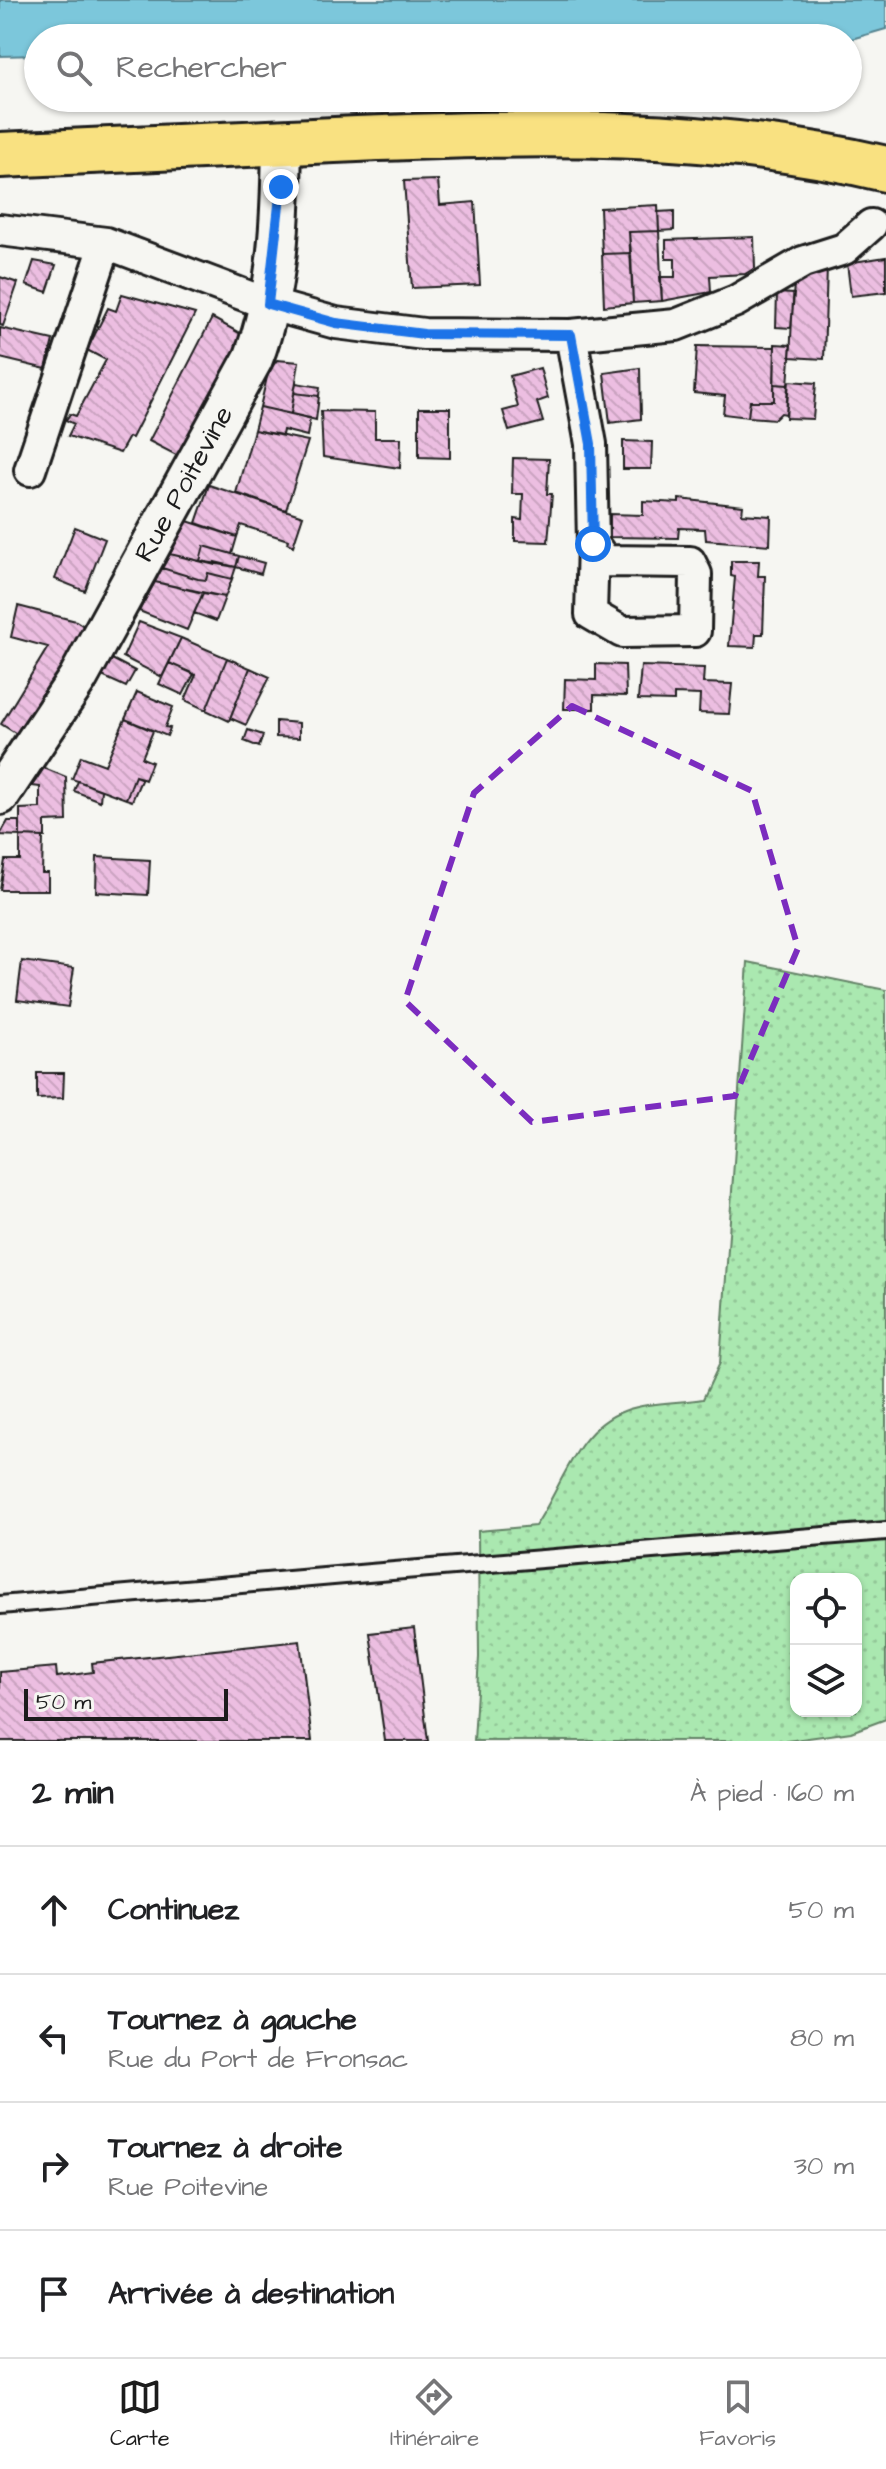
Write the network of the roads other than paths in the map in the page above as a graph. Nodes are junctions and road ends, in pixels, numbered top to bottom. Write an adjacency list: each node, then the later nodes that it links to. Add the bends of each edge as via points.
1 (282, 142): 2 (main road); 3 (main road, via 521,132 641,133); 7 (street, Rue Poitevine)
2 (0, 155)
3 (886, 169)
4 (871, 225): 8 (street, via 844,249 803,262 736,301 676,325)
5 (0, 230): 6 (street)
6 (106, 243): 7 (street); 9 (street)
7 (268, 304): 8 (street, via 336,323 424,334); 11 (street, Rue Poitevine, via 264,331 245,373 78,678)
8 (571, 335): 10 (street, via 591,444)
9 (30, 470)
10 (593, 544)
11 (0, 795)
12 (886, 1531): 13 (lane)
13 (0, 1605)

